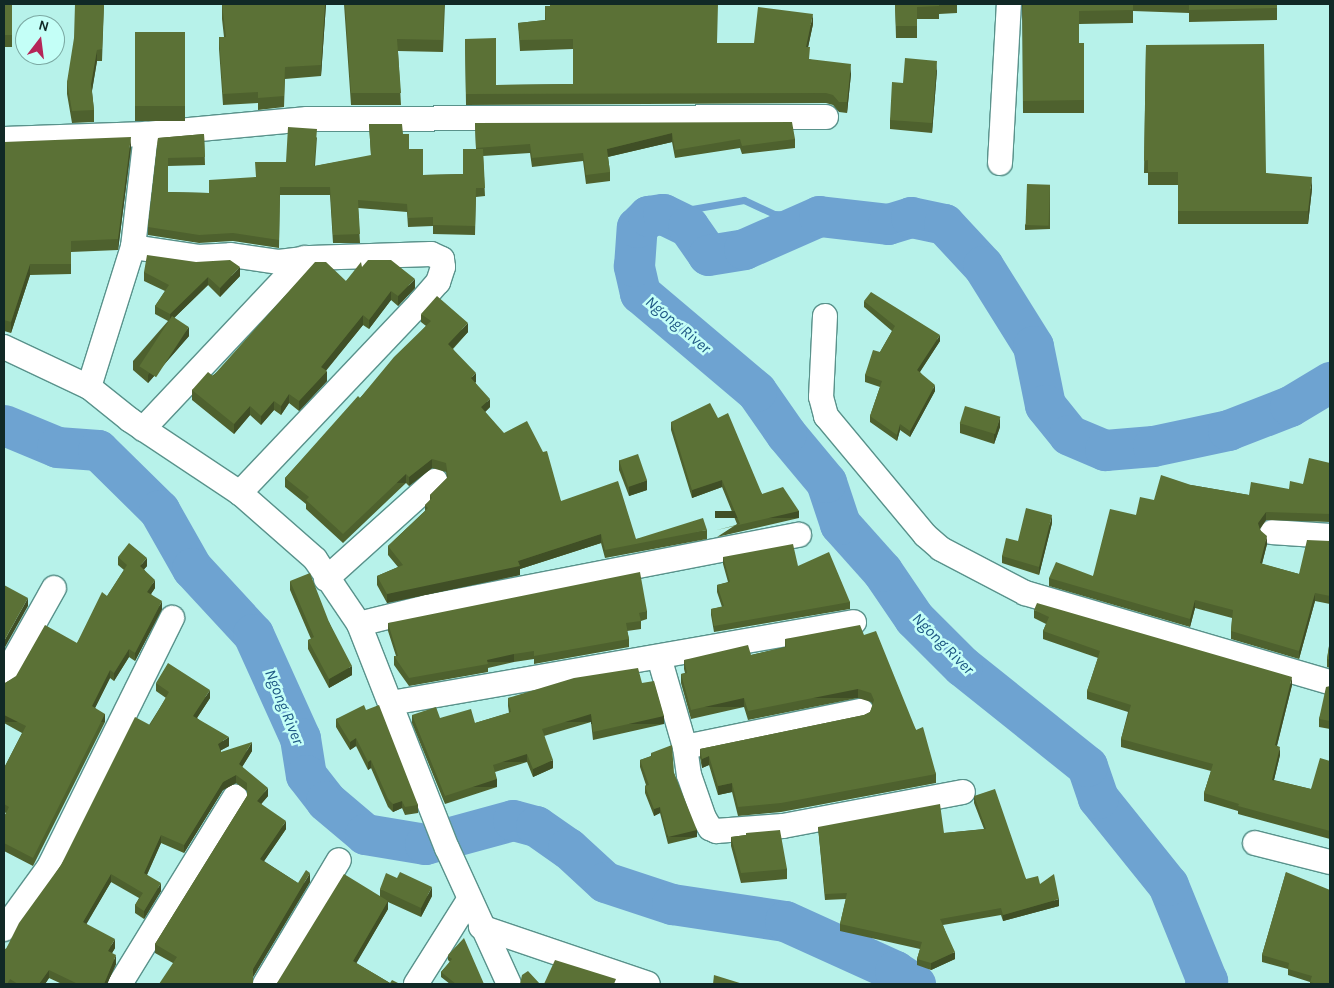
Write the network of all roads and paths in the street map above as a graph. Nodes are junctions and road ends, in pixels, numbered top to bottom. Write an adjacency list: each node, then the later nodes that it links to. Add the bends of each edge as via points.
1 (1008, 4): 5 (street)
2 (826, 116): 3 (street, via 306,119)
3 (146, 134): 4 (street); 6 (street)
4 (4, 139)
5 (1000, 163)
6 (133, 247): 7 (street, via 278,262); 10 (street)
7 (304, 258): 11 (street); 13 (street, via 431,254 442,259 444,267 438,282 420,304)
8 (825, 316): 24 (street, via 821,397 826,416 925,535 941,549 1025,593)
9 (4, 347): 10 (street)
10 (89, 387): 11 (street)
11 (143, 430): 13 (street)
12 (435, 481): 17 (street)
13 (240, 493): 17 (street, via 315,559)
14 (1272, 532): 16 (street)
15 (799, 535): 21 (street, via 427,607)
16 (1330, 536)
17 (326, 579): 21 (street)
18 (54, 588): 23 (street)
19 (172, 618): 35 (street, via 49,867)
20 (854, 622): 22 (street)
21 (359, 624): 25 (street)
22 (659, 657): 25 (street); 27 (street)
23 (4, 677)
24 (1330, 682)
25 (390, 703): 33 (street)
26 (861, 711): 27 (street)
27 (685, 747): 28 (street, via 689,775 704,818 710,828 724,833 783,826)
28 (963, 792)
29 (235, 797): 36 (street)
30 (1255, 843): 32 (street)
31 (339, 860): 37 (street)
32 (1330, 862)
33 (469, 900): 34 (street); 38 (street)
34 (481, 927): 39 (street); 40 (street)
35 (4, 929)
36 (120, 984)
37 (265, 984)
38 (416, 984)
39 (510, 984)
40 (648, 984)

